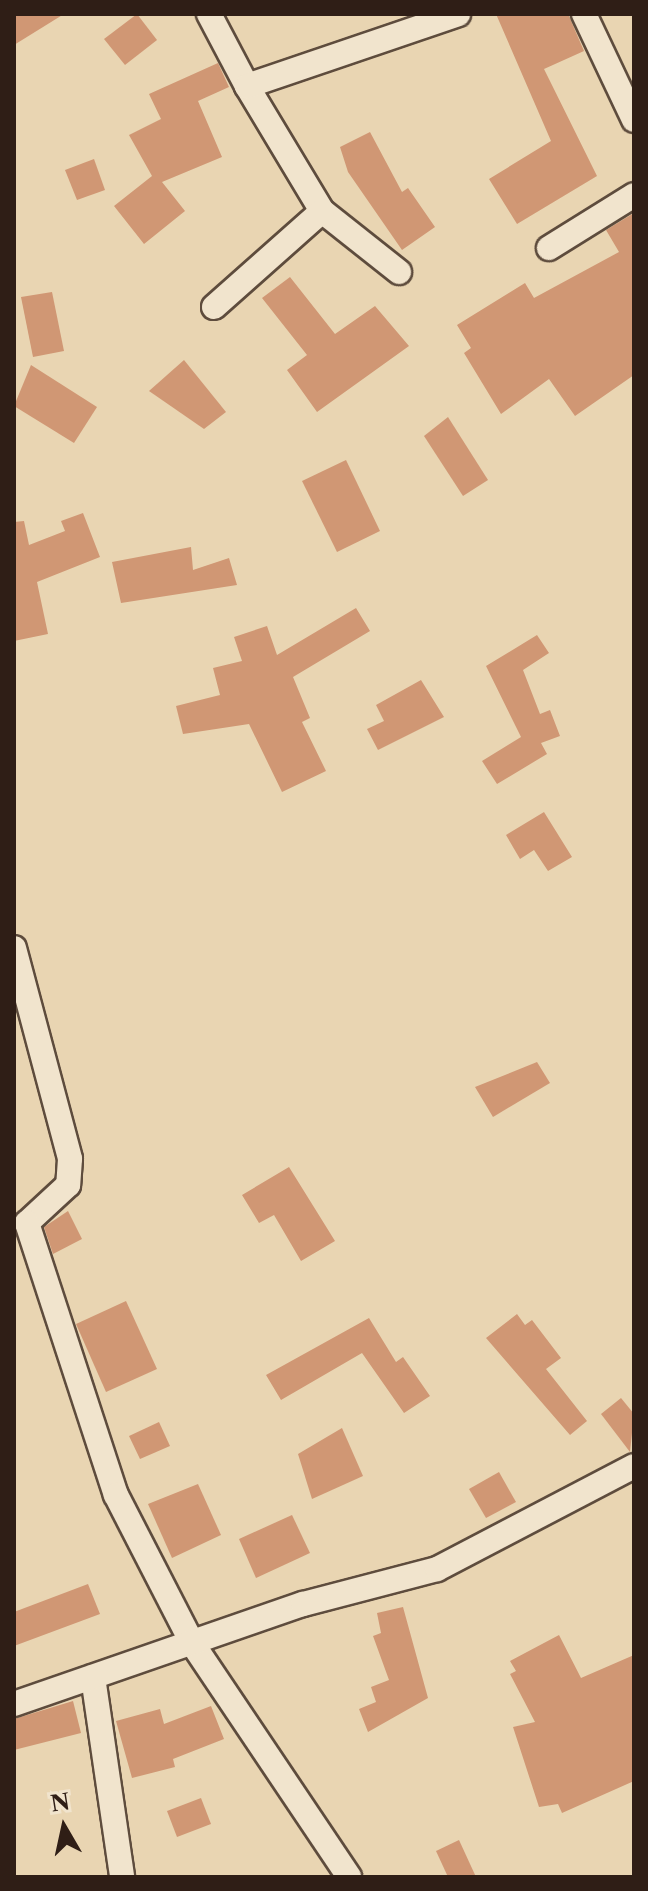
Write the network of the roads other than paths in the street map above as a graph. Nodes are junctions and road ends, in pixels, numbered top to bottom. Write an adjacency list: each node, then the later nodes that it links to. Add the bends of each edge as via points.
1 (209, 14): 4 (street)
2 (458, 14): 4 (street)
3 (584, 14): 5 (street)
4 (247, 86): 7 (street)
5 (634, 120)
6 (634, 195): 8 (street)
7 (322, 211): 9 (street); 10 (street)
8 (549, 248)
9 (399, 272)
10 (214, 307)
11 (14, 948): 13 (street, via 70,1159 68,1185 27,1223 32,1245 116,1495)
12 (634, 1466): 13 (street, via 437,1569)
13 (192, 1643): 14 (street); 17 (street)
14 (93, 1677): 15 (street); 16 (street)
15 (17, 1700)
16 (122, 1877)
17 (349, 1877)

